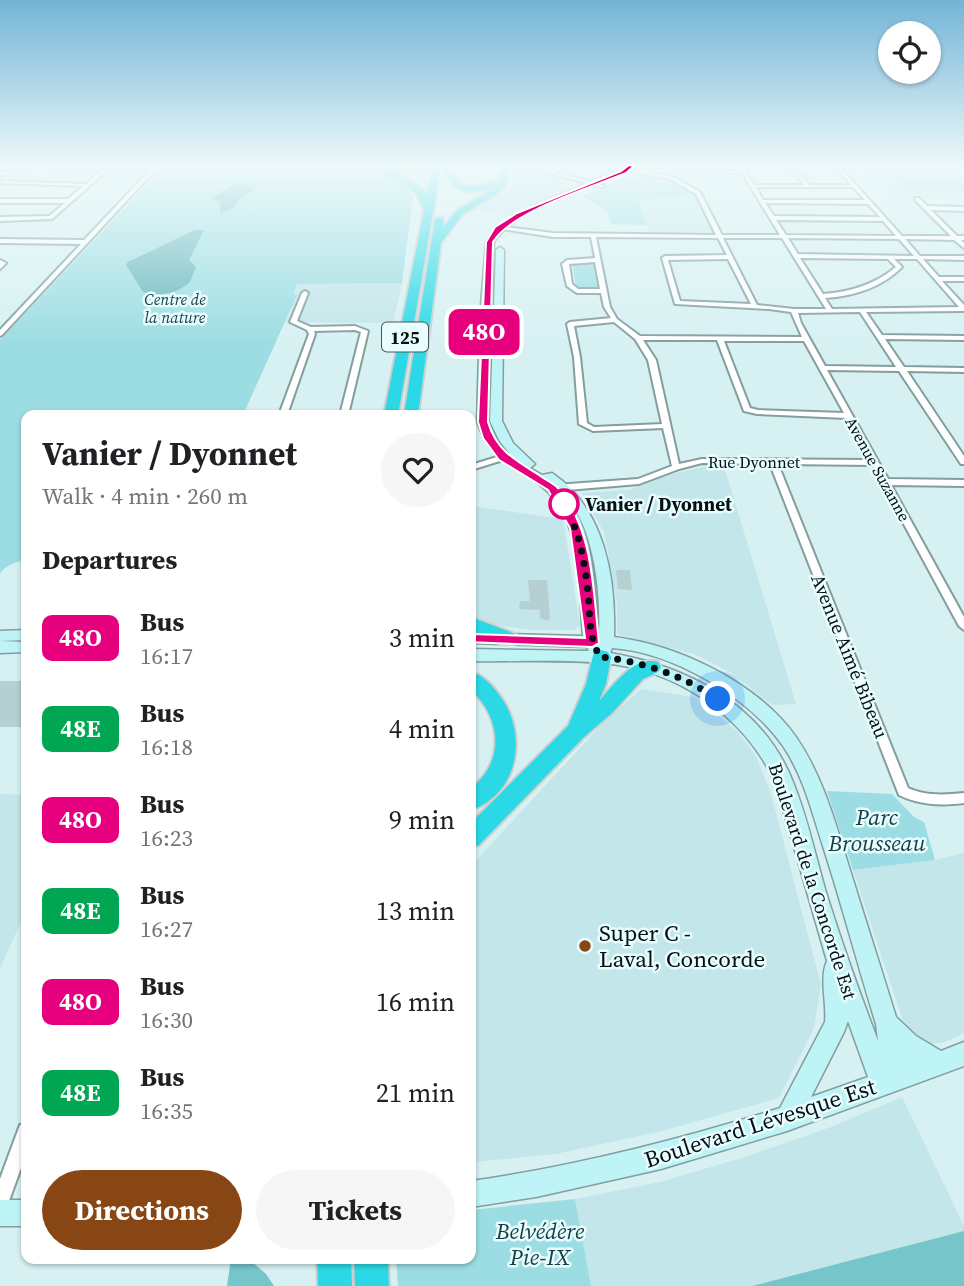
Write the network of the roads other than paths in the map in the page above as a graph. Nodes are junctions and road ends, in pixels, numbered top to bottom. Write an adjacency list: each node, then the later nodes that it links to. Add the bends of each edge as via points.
1 (101, 226): 18 (street)
2 (426, 226): 50 (highway, 125)
3 (438, 226): 19 (highway, 125)
4 (450, 226): 19 (highway)
5 (509, 226): 10 (street)
6 (716, 226): 12 (street)
7 (778, 226): 13 (street)
8 (890, 226): 14 (street)
9 (944, 226): 15 (street)
10 (503, 229): 11 (street); 54 (street, via 496,421); 55 (street, via 490,242 483,422)
11 (593, 235): 12 (street); 26 (street)
12 (721, 236): 13 (street); 22 (street)
13 (784, 237): 14 (street); 21 (street)
14 (900, 237): 15 (street); 24 (street)
15 (956, 238): 16 (street); 20 (street)
16 (964, 238)
17 (0, 241): 18 (street)
18 (86, 242): 39 (street)
19 (436, 245): 51 (highway, 125)
20 (964, 246)
21 (796, 256): 23 (street); 31 (street)
22 (731, 257): 32 (street); 32 (street, via 665,258 677,303)
23 (889, 257): 24 (street); 31 (street, via 899,267 893,273 852,294)
24 (918, 257): 25 (street); 27 (street)
25 (964, 258)
26 (598, 260): 29 (street); 29 (street, via 565,264 569,285 578,291)
27 (937, 279): 28 (street); 35 (street)
28 (964, 279)
29 (604, 291): 37 (street)
30 (305, 293): 38 (street, via 292,319)
31 (821, 296): 33 (street)
32 (755, 306): 36 (street)
33 (829, 309): 34 (street); 36 (street)
34 (860, 309): 35 (street); 40 (street)
35 (964, 309)
36 (794, 311): 44 (street, Avenue Suzanne)
37 (615, 320): 41 (street); 53 (street, via 570,324 583,424 593,429)
38 (310, 329): 48 (street); 49 (street, via 365,332)
39 (0, 334)
40 (880, 337): 42 (street); 46 (street)
41 (638, 338): 43 (street); 53 (street, via 652,360)
42 (964, 338)
43 (720, 339): 44 (street); 52 (street, via 747,409)
44 (808, 339): 45 (street, Avenue Suzanne)
45 (824, 369): 46 (street); 52 (street, Avenue Suzanne)
46 (901, 369): 47 (street); 57 (street)
47 (964, 370)
48 (285, 410)
49 (345, 410)
50 (392, 410)
51 (412, 410)
52 (850, 416): 58 (street, Avenue Suzanne)
53 (665, 426): 60 (street)
54 (515, 453): 55 (street); 63 (street)
55 (503, 458): 59 (street); 63 (street)
56 (773, 462): 58 (street, Rue Dyonnet); 60 (street, Rue Dyonnet, via 702,461); 78 (street, Avenue Aimé Bibeau, via 903,791 937,802)
57 (964, 462)
58 (875, 463): 61 (street, Avenue Suzanne)
59 (476, 466)
60 (676, 467): 63 (street, Rue Dyonnet, via 639,481)
61 (886, 482): 62 (street); 65 (street, Avenue Suzanne)
62 (964, 483)
63 (558, 487): 72 (street, via 576,528); 72 (street, via 581,506 601,564)
64 (476, 625): 69 (highway)
65 (964, 626)
66 (21, 635): 67 (street)
67 (0, 636)
68 (476, 638): 69 (street, Boulevard de la Concorde Est)
69 (508, 639): 72 (street, Boulevard de la Concorde Est)
70 (0, 647): 71 (street)
71 (21, 647)
72 (599, 647): 73 (street, Boulevard de la Concorde Est); 74 (street, Boulevard de la Concorde Est); 76 (highway, via 596,684); 81 (street, Boulevard de la Concorde Est, via 646,648 704,670 760,708 789,741 817,797)
73 (476, 654)
74 (652, 667): 76 (highway, via 636,674); 80 (street, Boulevard de la Concorde Est, via 693,684 726,705 771,755 784,782)
75 (476, 684): 77 (highway, via 497,703 508,738 498,774)
76 (576, 731): 79 (highway)
77 (476, 796)
78 (964, 798)
79 (476, 833)
80 (830, 941): 84 (street, Boulevard de la Concorde Est); 85 (street, via 837,1018)
81 (887, 1024): 83 (street, via 913,1048); 84 (street, Boulevard de la Concorde Est)
82 (964, 1054): 83 (street, Boulevard Lévesque Est)
83 (939, 1063): 84 (street, Boulevard Lévesque Est)
84 (892, 1080): 85 (street, Boulevard Lévesque Est)
85 (787, 1119): 87 (street, Boulevard Lévesque Est, via 635,1164)
86 (21, 1145): 88 (street)
87 (476, 1193)
88 (0, 1203)
89 (0, 1213): 90 (street)
90 (21, 1213)

